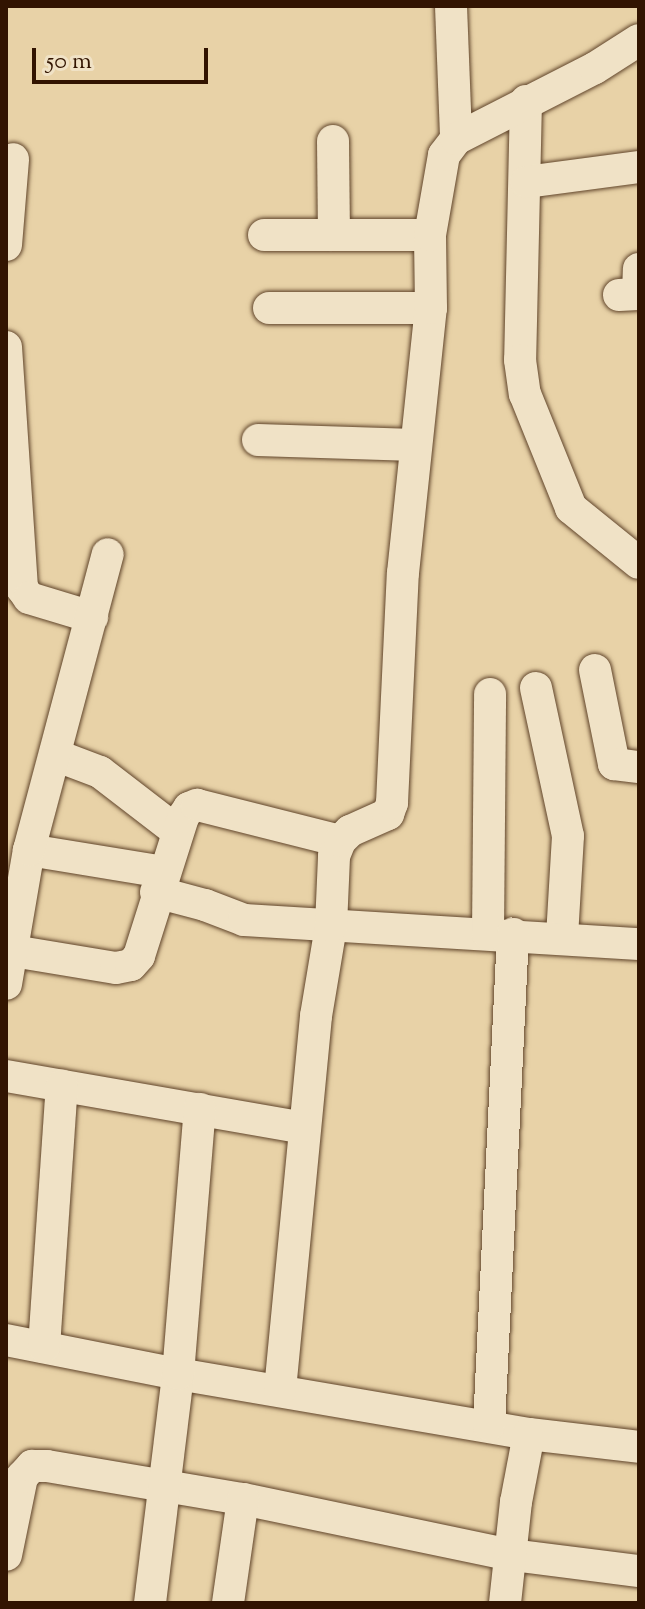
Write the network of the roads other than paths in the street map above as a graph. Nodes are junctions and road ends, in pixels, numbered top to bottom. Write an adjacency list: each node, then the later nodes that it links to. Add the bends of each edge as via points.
1 (451, 6): 4 (street)
2 (639, 40): 3 (street)
3 (526, 101): 4 (street); 8 (street)
4 (456, 139): 11 (street, via 444,155)
5 (333, 141): 10 (street)
6 (13, 159): 12 (street)
7 (639, 167): 8 (street)
8 (526, 182): 21 (street, via 520,360 525,394 571,508)
9 (264, 235): 10 (street)
10 (334, 235): 11 (street)
11 (430, 235): 16 (street)
12 (6, 245)
13 (639, 269): 14 (street, via 638,294)
14 (619, 295)
15 (269, 308): 16 (street)
16 (431, 308): 19 (street)
17 (6, 347): 22 (street, via 22,588 29,598)
18 (258, 440): 19 (street)
19 (415, 445): 29 (street, via 392,803 388,814)
20 (108, 554): 22 (street)
21 (639, 563)
22 (92, 617): 26 (street)
23 (595, 670): 27 (street, via 614,764)
24 (536, 688): 34 (street, via 568,836)
25 (490, 694): 33 (street)
26 (55, 755): 28 (street, via 100,772); 30 (street)
27 (639, 767)
28 (178, 832): 29 (street, via 189,808 207,805); 31 (street)
29 (340, 841): 32 (street, via 334,856)
30 (21, 855): 31 (street); 36 (street)
31 (160, 882): 32 (street, via 244,920); 36 (street, via 139,956 131,965 116,968)
32 (331, 926): 33 (street); 41 (street)
33 (501, 934): 34 (street); 46 (street)
34 (562, 937): 35 (street)
35 (639, 944)
36 (13, 951): 37 (street)
37 (6, 984)
38 (6, 1076): 39 (street)
39 (62, 1086): 40 (street); 43 (street)
40 (200, 1109): 41 (street); 44 (street)
41 (305, 1128): 45 (street)
42 (6, 1340): 43 (street)
43 (44, 1347): 44 (street)
44 (178, 1374): 45 (street); 49 (street)
45 (280, 1390): 46 (street)
46 (489, 1425): 47 (street)
47 (529, 1434): 48 (street); 52 (street)
48 (639, 1447)
49 (164, 1486): 50 (street); 51 (street, via 32,1466 16,1492); 54 (street)
50 (243, 1499): 52 (street); 55 (street)
51 (6, 1555)
52 (512, 1555): 53 (street); 56 (street)
53 (639, 1571)
54 (150, 1603)
55 (228, 1603)
56 (505, 1603)

